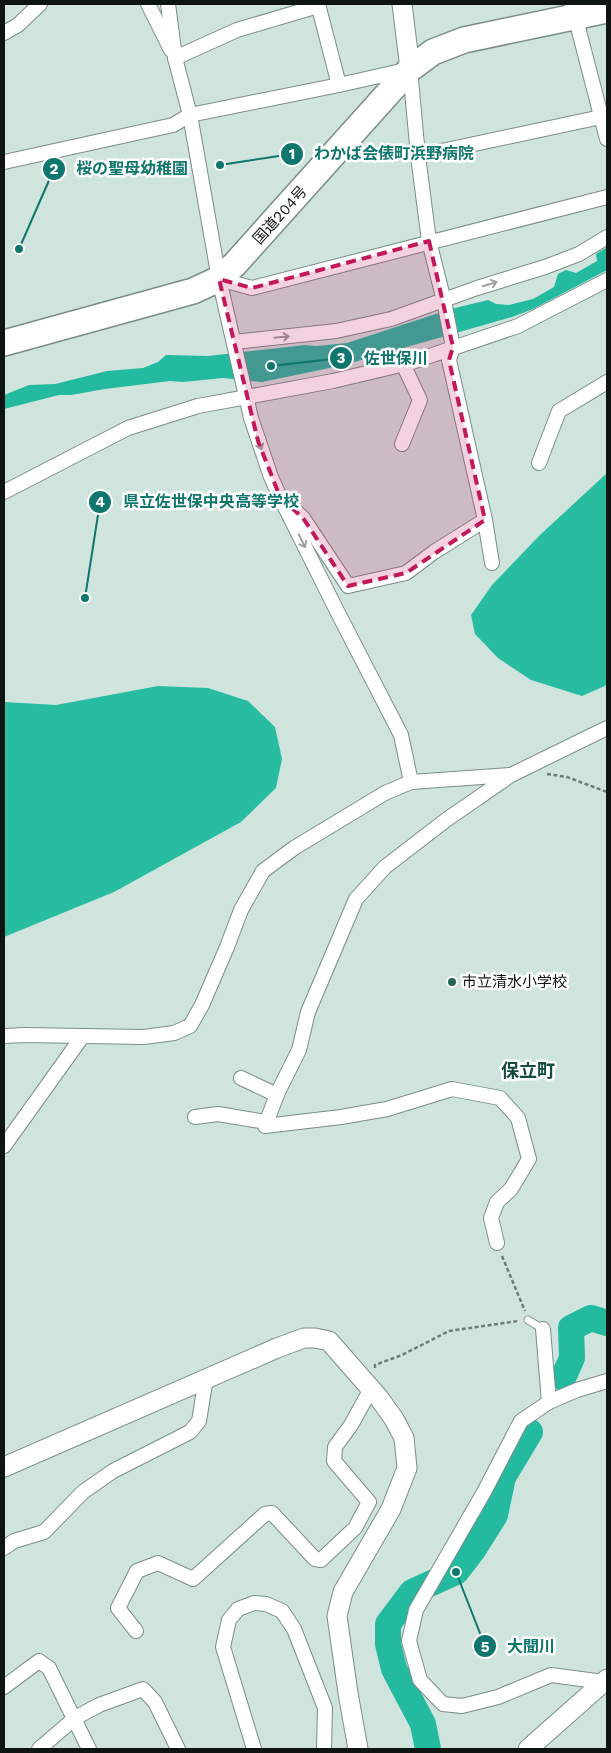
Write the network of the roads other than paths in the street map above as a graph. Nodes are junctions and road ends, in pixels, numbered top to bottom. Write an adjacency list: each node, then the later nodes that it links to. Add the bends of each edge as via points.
1 (40, 4): 8 (street, via 18,25)
2 (148, 4): 9 (street)
3 (168, 4): 9 (street)
4 (402, 4): 10 (street)
5 (318, 5): 9 (street, via 237,30); 11 (street)
6 (573, 10): 7 (highway, 国道204号); 10 (highway, 国道204号, via 464,40 433,52); 13 (street)
7 (607, 10)
8 (4, 33)
9 (175, 58): 12 (street)
10 (410, 68): 11 (street); 15 (street); 20 (highway, 国道204号)
11 (339, 86): 12 (street)
12 (190, 115): 16 (street, via 173,125); 20 (street)
13 (601, 117): 14 (street); 15 (street)
14 (607, 139)
15 (418, 156): 19 (street)
16 (4, 162)
17 (607, 197): 19 (street)
18 (607, 237): 22 (street, one-way to 18, via 579,254)
19 (429, 241): 20 (street, via 252,288); 22 (street)
20 (219, 279): 23 (highway, 国道204号, via 193,291); 24 (street)
21 (607, 280): 25 (street, via 518,326)
22 (444, 301): 24 (street, one-way to 22, via 392,319); 25 (street)
23 (4, 343)
24 (235, 347): 28 (street)
25 (453, 347): 26 (street); 33 (street, via 449,360)
26 (403, 364): 28 (street); 29 (street, via 420,400)
27 (607, 382): 30 (street, via 559,411)
28 (245, 397): 31 (street, via 198,406 128,428); 32 (street, one-way to 32)
29 (402, 444)
30 (539, 463)
31 (4, 492)
32 (280, 497): 33 (street, via 303,518 348,586 406,573); 37 (street, one-way to 37, via 401,735)
33 (485, 520): 34 (street)
34 (492, 563)
35 (607, 728): 36 (street)
36 (511, 775): 37 (street); 41 (street, via 385,867 356,899 308,1012 299,1050)
37 (411, 782): 39 (street, via 385,793 294,848 263,872 241,910 202,1005 190,1026 174,1033 144,1037)
38 (4, 1036): 39 (street)
39 (82, 1037): 44 (street)
40 (241, 1078): 41 (street)
41 (277, 1095): 43 (street)
42 (195, 1117): 43 (street, via 218,1114)
43 (266, 1122): 45 (street, via 265,1126 377,1111 452,1089 500,1098 518,1118 529,1160 511,1190 497,1202 491,1218)
44 (4, 1146)
45 (497, 1243)
46 (528, 1320): 47 (lane)
47 (543, 1329): 51 (street)
48 (206, 1378): 50 (street, via 304,1338 314,1338 329,1341); 52 (street); 53 (street, via 199,1421 190,1432 113,1471 83,1492 44,1532)
49 (607, 1381): 51 (street)
50 (375, 1393): 54 (street, via 336,1447 334,1461 369,1502 355,1528 321,1560 315,1560 272,1513 265,1514 193,1579 158,1563 137,1571 118,1608); 63 (street, via 404,1438 407,1468 391,1509 343,1592 337,1616)
51 (549, 1402): 55 (street, via 521,1421 416,1610 409,1641 420,1680 443,1704 462,1706 498,1697 552,1675)
52 (4, 1467)
53 (4, 1548)
54 (136, 1631)
55 (606, 1681): 64 (street)
56 (4, 1687): 57 (street, via 39,1661 49,1668)
57 (75, 1718): 58 (street); 59 (street); 60 (street, via 99,1705 143,1689 155,1702)
58 (39, 1749)
59 (88, 1749)
60 (178, 1749)
61 (254, 1749): 62 (street, via 223,1647 228,1620 238,1609 254,1603 282,1611 294,1629 325,1708)
62 (324, 1749)
63 (358, 1749)
64 (528, 1749)

